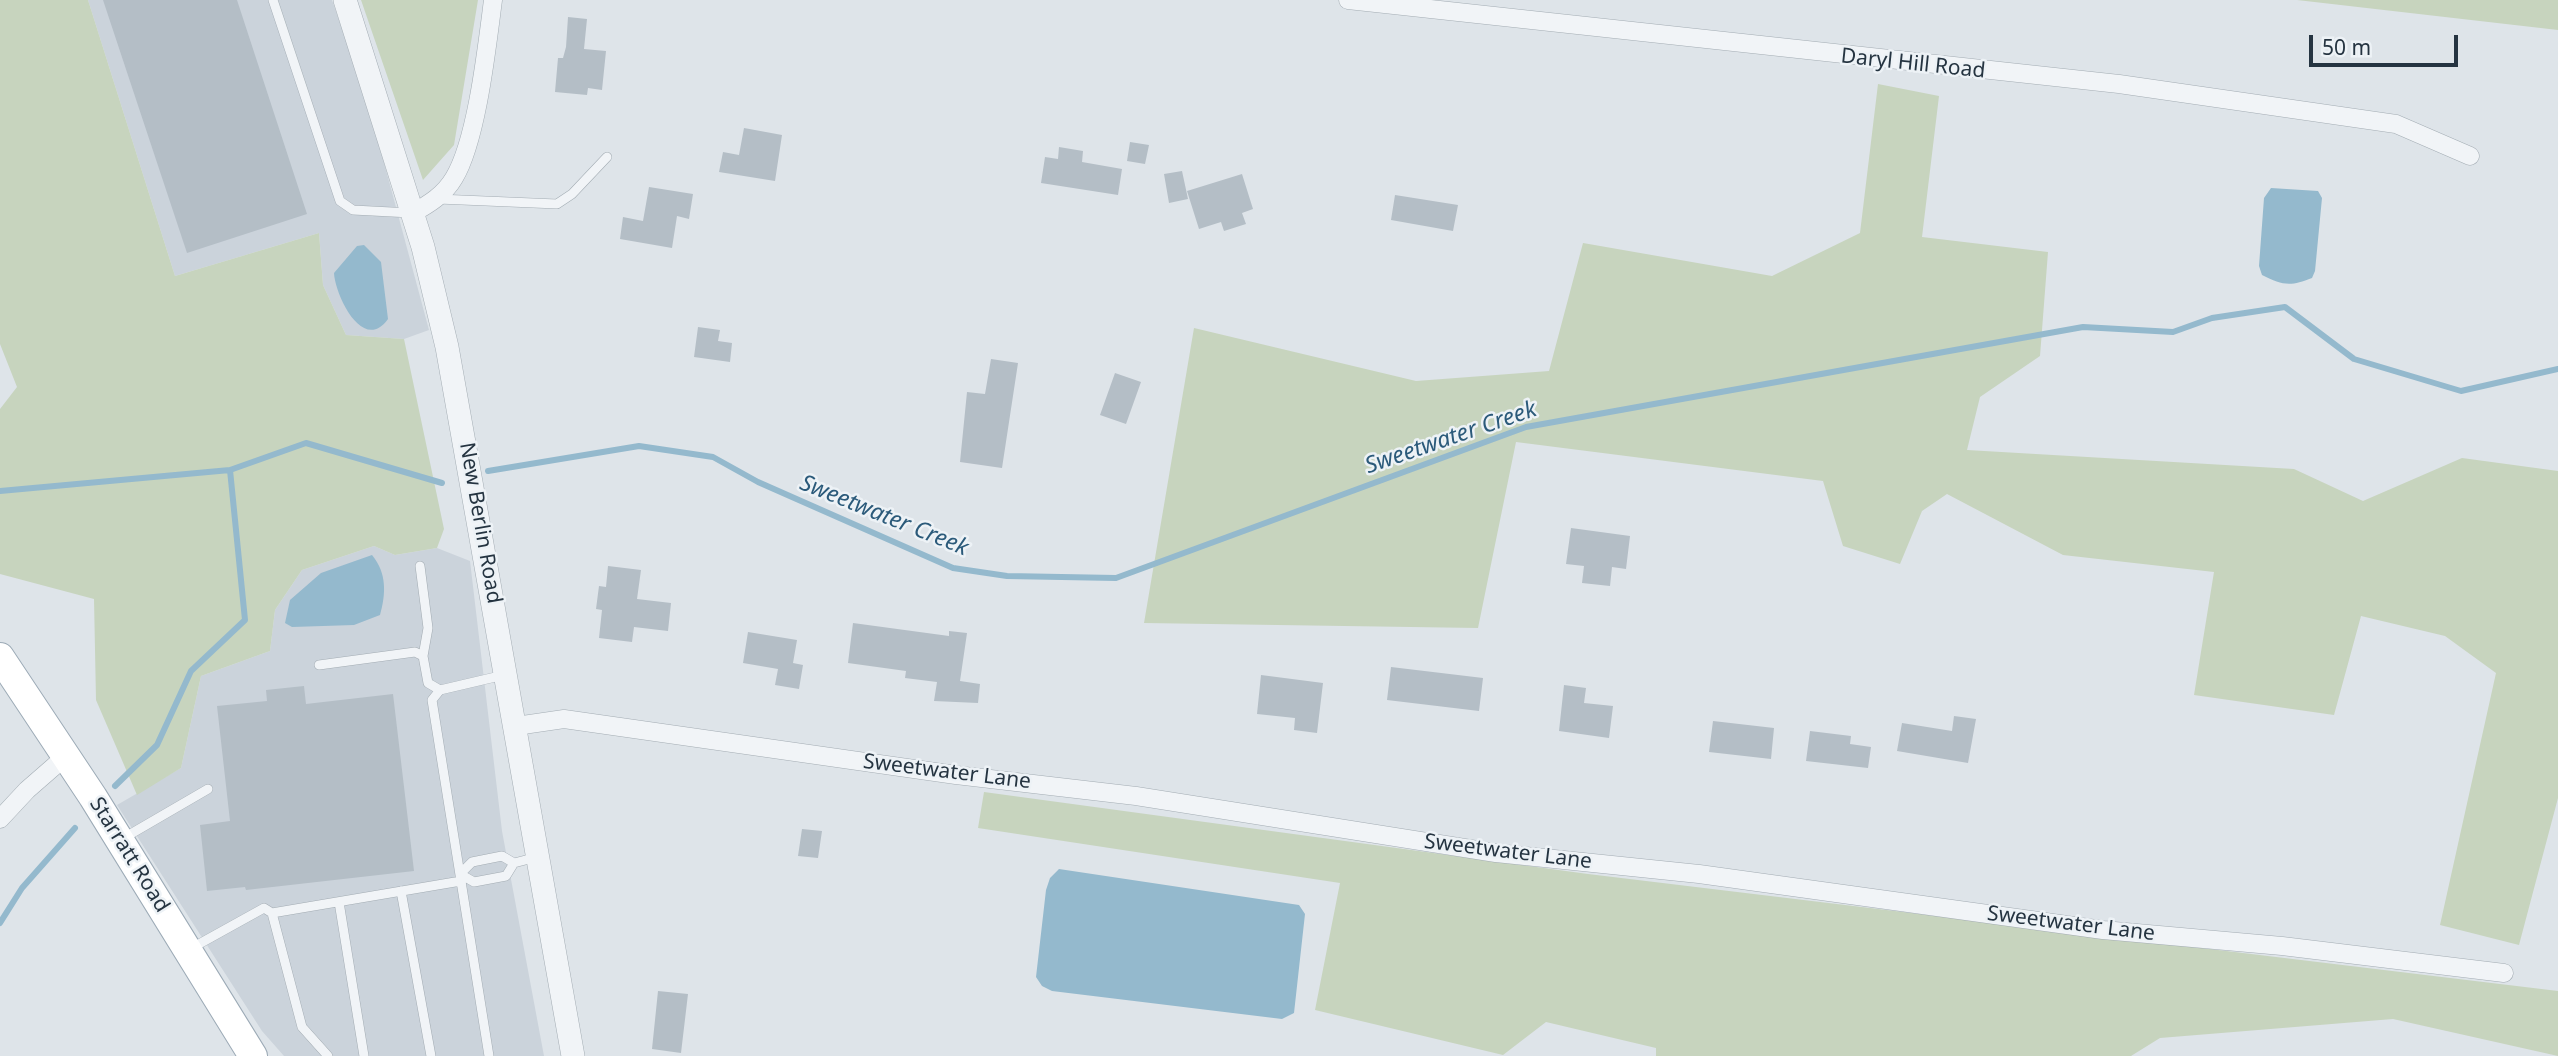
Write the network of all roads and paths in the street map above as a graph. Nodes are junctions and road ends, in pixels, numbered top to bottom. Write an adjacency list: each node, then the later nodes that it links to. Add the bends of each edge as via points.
1 (273, 0): 8 (lane, via 340,201 354,210)
2 (345, 0): 8 (street, New Berlin Road)
3 (493, 0): 7 (street, via 468,141 454,178)
4 (1348, 0): 5 (street, Daryl Hill Road, via 2119,84 2396,124)
5 (2470, 156)
6 (607, 157): 7 (lane, via 556,204)
7 (436, 199): 8 (street)
8 (413, 213): 13 (street, New Berlin Road, via 447,347)
9 (420, 566): 10 (lane, via 428,628)
10 (423, 656): 12 (lane, via 415,652); 14 (lane, via 428,683)
11 (0, 657): 16 (main road, Starratt Road)
12 (319, 665)
13 (507, 674): 14 (lane); 15 (street, New Berlin Road)
14 (440, 690): 22 (lane, via 432,700)
15 (516, 726): 20 (street, New Berlin Road); 27 (street, Sweetwater Lane, via 564,719 1136,796 1496,853 1699,874 2103,930)
16 (66, 756): 18 (street); 19 (main road, Starratt Road)
17 (208, 789): 19 (lane)
18 (0, 819)
19 (120, 840): 26 (main road, Starratt Road)
20 (538, 857): 21 (lane); 33 (street, New Berlin Road)
21 (514, 863): 22 (lane, via 506,876 474,882); 22 (lane, via 502,856 472,862)
22 (460, 878): 23 (lane); 32 (lane)
23 (401, 891): 24 (lane); 31 (lane)
24 (339, 902): 25 (lane); 30 (lane)
25 (272, 913): 26 (lane, via 264,908); 29 (lane, via 302,1027)
26 (188, 950): 28 (main road, Starratt Road)
27 (2504, 972)
28 (253, 1056)
29 (328, 1056)
30 (363, 1056)
31 (431, 1056)
32 (489, 1056)
33 (573, 1056)

